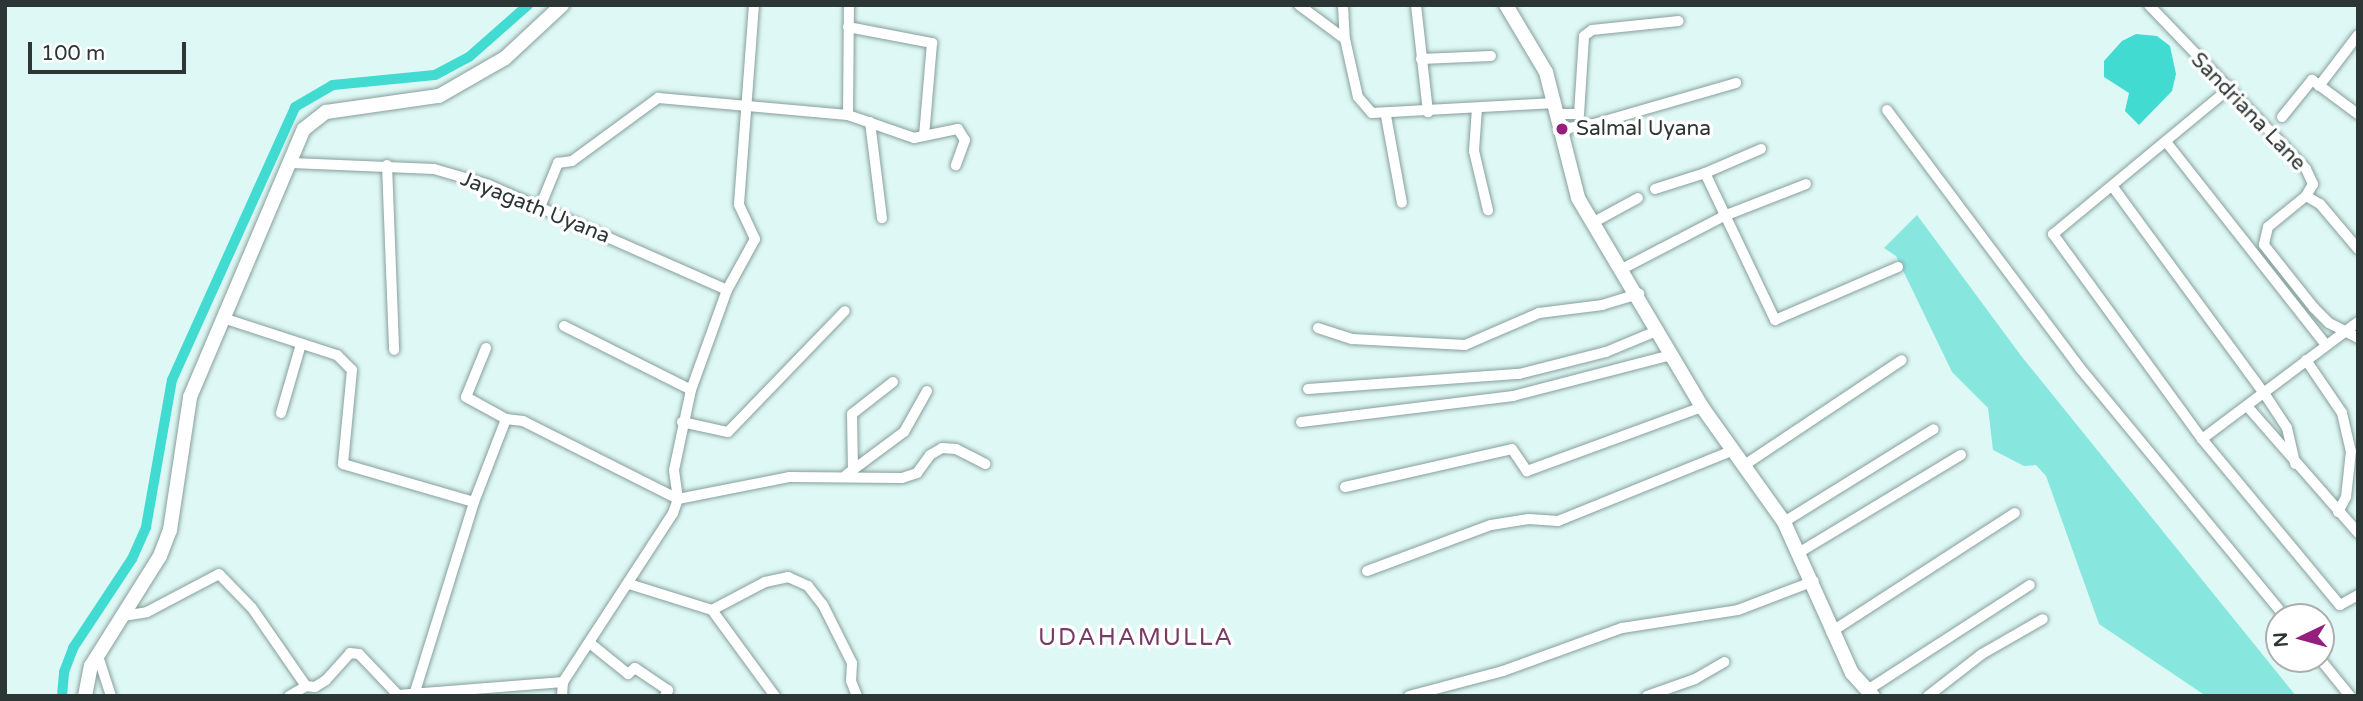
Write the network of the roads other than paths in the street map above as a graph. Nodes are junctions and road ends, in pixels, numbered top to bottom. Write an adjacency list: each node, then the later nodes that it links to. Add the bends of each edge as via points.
1 (562, 5): 31 (main road, via 505,58 439,96 326,112 304,129)
2 (754, 5): 18 (street)
3 (849, 5): 10 (street)
4 (1299, 5): 12 (street)
5 (1343, 5): 12 (street)
6 (1416, 5): 14 (street)
7 (1506, 5): 24 (main road, via 1546,72)
8 (2149, 5): 17 (street, Sandriana Lane, via 2193,54)
9 (1679, 21): 24 (street, via 1592,30 1584,36 1579,114)
10 (848, 27): 23 (street); 28 (street, via 932,43)
11 (2358, 36): 16 (street)
12 (1345, 39): 25 (street, via 1358,97 1372,113)
13 (1491, 56): 14 (street)
14 (1421, 59): 21 (street)
15 (1736, 83): 24 (street, via 1594,124)
16 (2319, 86): 22 (street); 26 (street, via 2312,80)
17 (2231, 87): 29 (street); 38 (street, Sandriana Lane, via 2306,169 2313,184)
18 (745, 107): 23 (street); 41 (street, via 658,98 572,160 558,163); 49 (street, via 739,204 755,239)
19 (1477, 108): 21 (street); 24 (street); 42 (street, via 1474,151)
20 (1887, 110): 98 (street, via 2080,368)
21 (1428, 112): 25 (street)
22 (2358, 114)
23 (848, 115): 27 (street)
24 (1558, 115): 45 (main road, via 1578,198)
25 (1386, 116): 40 (street)
26 (2282, 117)
27 (870, 122): 28 (street, via 914,138); 44 (street)
28 (924, 136): 33 (street, via 958,129 964,134)
29 (2167, 143): 36 (street); 60 (street)
30 (1761, 149): 34 (street)
31 (292, 163): 32 (street, Jayagath Uyana); 52 (main road)
32 (387, 165): 41 (street, Jayagath Uyana, via 435,169); 62 (street)
33 (956, 165)
34 (1705, 173): 37 (street); 43 (street)
35 (1806, 184): 43 (street)
36 (2113, 187): 70 (street); 78 (street, via 2053,234)
37 (1655, 189)
38 (2306, 196): 46 (street, via 2320,204); 57 (street, Sandriana Lane, via 2268,227 2264,245 2314,308)
39 (1638, 198): 45 (street)
40 (1402, 203)
41 (540, 207): 49 (street, Jayagath Uyana)
42 (1488, 210)
43 (1724, 216): 47 (street, via 1775,320); 48 (street)
44 (882, 218)
45 (1594, 222): 48 (main road)
46 (2358, 249)
47 (1898, 267)
48 (1624, 268): 50 (main road)
49 (727, 290): 68 (street)
50 (1639, 294): 55 (street, via 1602,305 1539,313 1465,345 1352,339); 56 (main road)
51 (845, 312): 75 (street, via 728,432)
52 (226, 319): 59 (street); 100 (main road, via 190,397 170,530 160,556)
53 (2358, 322): 57 (street)
54 (564, 326): 68 (street)
55 (1318, 328)
56 (1659, 330): 63 (main road); 67 (street, via 1606,352 1519,374)
57 (2345, 330): 58 (street, Sandriana Lane); 60 (street)
58 (2358, 338)
59 (301, 344): 73 (street); 87 (street, via 337,355 352,369 343,464)
60 (2326, 345): 65 (street)
61 (486, 348): 74 (street, via 466,397)
62 (394, 350)
63 (1672, 355): 72 (main road); 76 (street, via 1513,396)
64 (1902, 360): 82 (street)
65 (2306, 360): 70 (street); 88 (street, via 2342,413 2351,451 2346,497)
66 (893, 382): 84 (street, via 852,414)
67 (1308, 389)
68 (691, 390): 75 (street)
69 (927, 391): 84 (street, via 904,432)
70 (2264, 393): 71 (street); 83 (street, via 2287,428)
71 (2247, 406): 78 (street); 83 (street)
72 (1702, 407): 79 (main road); 85 (street, via 1527,471 1512,449)
73 (281, 413)
74 (506, 419): 86 (street, via 523,421); 87 (street)
75 (682, 422): 86 (street, via 674,470)
76 (1301, 422)
77 (1934, 429): 90 (street)
78 (2202, 439): 97 (street, via 2340,605)
79 (1731, 451): 82 (main road); 93 (street, via 1558,521 1529,519 1491,525)
80 (1961, 455): 92 (street)
81 (985, 464): 84 (street, via 956,449 942,448 917,472 902,478)
82 (1746, 464): 90 (main road)
83 (2295, 464): 88 (street)
84 (850, 473): 86 (street, via 789,477)
85 (1345, 487)
86 (678, 499): 95 (street)
87 (474, 502): 110 (street)
88 (2338, 512): 91 (street)
89 (2015, 513): 102 (street)
90 (1784, 522): 92 (main road)
91 (2358, 533)
92 (1800, 552): 94 (main road)
93 (1367, 571)
94 (1814, 581): 102 (main road); 118 (street, via 1738,610 1622,628 1503,671)
95 (629, 584): 99 (street); 103 (street)
96 (2030, 585): 109 (street)
97 (2358, 595)
98 (2273, 603)
99 (712, 610): 116 (street); 117 (street, via 765,582 788,577 808,586 823,605 852,663 851,681)
100 (123, 616): 104 (main road); 108 (street, via 147,612 219,573 251,608)
101 (2043, 619): 120 (street, via 1982,654)
102 (1832, 632): 109 (main road)
103 (591, 644): 107 (street); 115 (street, via 628,674 635,668 668,690)
104 (98, 656): 111 (main road); 112 (street)
105 (1724, 662): 119 (street, via 1695,679)
106 (2331, 673): 121 (street)
107 (563, 682): 110 (street); 114 (street)
108 (306, 686): 110 (street, via 315,687 350,653 359,654 392,691); 113 (street)
109 (1870, 694)
110 (414, 695)
111 (85, 696)
112 (111, 696)
113 (289, 696)
114 (562, 696)
115 (665, 696)
116 (775, 696)
117 (857, 696)
118 (1409, 696)
119 (1647, 696)
120 (1927, 696)
121 (2350, 696)

